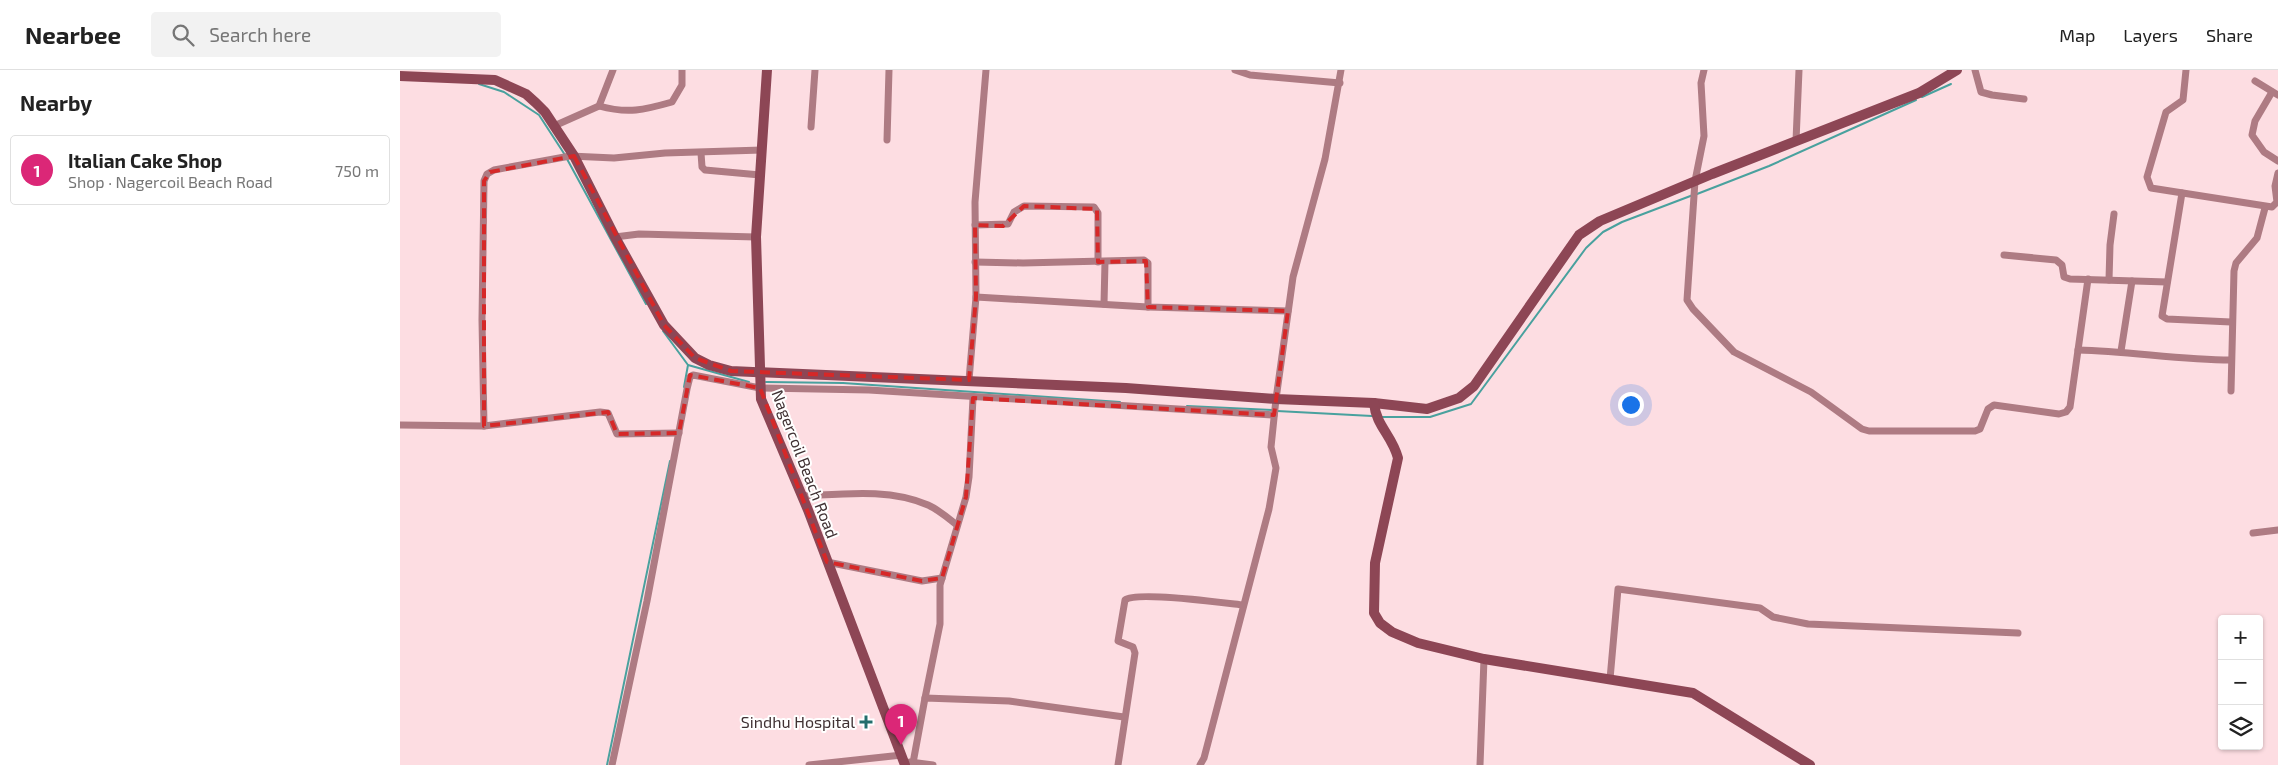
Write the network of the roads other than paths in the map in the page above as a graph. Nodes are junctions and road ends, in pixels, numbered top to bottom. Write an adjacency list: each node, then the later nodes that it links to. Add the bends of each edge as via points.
1 (613, 70): 19 (street)
2 (682, 70): 19 (street, via 682,85 672,102 630,112)
3 (767, 70): 24 (street, Nagercoil Beach Road)
4 (815, 70): 21 (street)
5 (889, 70): 22 (street)
6 (986, 70): 34 (street)
7 (1235, 70): 16 (street, via 1246,75)
8 (1342, 70): 16 (street)
9 (1704, 70): 30 (street, via 1701,83 1704,136)
10 (1799, 70): 23 (street)
11 (1957, 70): 23 (street, via 1919,92)
12 (1975, 70): 18 (street, via 1981,92)
13 (2186, 70): 31 (street, via 2183,100 2166,112 2147,177 2151,188)
14 (400, 76): 20 (street, via 494,80 526,94)
15 (2255, 81): 17 (street)
16 (1340, 83): 47 (street)
17 (2275, 94): 27 (street, via 2255,121 2252,135 2264,152)
18 (2024, 99)
19 (599, 106): 20 (street)
20 (554, 126): 26 (street)
21 (811, 127)
22 (887, 140)
23 (1796, 141): 30 (street)
24 (762, 150): 25 (street); 29 (street, Nagercoil Beach Road)
25 (700, 152): 26 (street, via 614,158); 29 (street, via 705,170)
26 (569, 157): 35 (street); 61 (street, via 494,170 485,176)
27 (2278, 161)
28 (2278, 173): 32 (street, via 2275,186 2277,202)
29 (760, 175): 36 (street, Nagercoil Beach Road)
30 (1695, 181): 49 (street, via 1686,296 1690,306 1734,352 1811,392 1865,430 1975,432 1993,405 2063,413 2070,408); 58 (street, via 1600,221 1579,235 1485,374 1459,398 1427,409)
31 (2182, 193): 32 (street); 43 (street)
32 (2265, 208): 48 (street, via 2257,238 2236,264)
33 (2114, 214): 41 (street)
34 (975, 225): 38 (street); 39 (street, via 1003,226 1008,224 1014,212 1024,206 1094,207 1098,213)
35 (615, 237): 36 (street, via 639,234); 52 (street, via 664,325 690,354 709,365)
36 (756, 237): 52 (street, Nagercoil Beach Road)
37 (2004, 255): 40 (street, via 2056,260 2062,265 2066,278)
38 (975, 262): 39 (street); 44 (street)
39 (1102, 262): 45 (street); 46 (street, via 1146,261)
40 (2088, 279): 41 (street); 49 (street)
41 (2109, 280): 42 (street)
42 (2132, 281): 43 (street); 50 (street)
43 (2167, 282): 48 (street, via 2162,318)
44 (976, 296): 45 (street); 53 (street)
45 (1104, 304): 46 (street)
46 (1148, 307): 47 (street)
47 (1288, 311): 57 (street)
48 (2231, 322): 51 (street)
49 (2078, 350): 50 (street)
50 (2121, 351): 51 (street, via 2191,360)
51 (2231, 360): 55 (street)
52 (758, 373): 53 (street); 54 (street, Nagercoil Beach Road)
53 (969, 380): 57 (street)
54 (760, 388): 56 (street, via 842,389); 62 (street, via 699,375 690,377); 63 (street, Nagercoil Beach Road, via 761,399)
55 (2231, 390)
56 (973, 398): 59 (street); 64 (street, via 969,477)
57 (1275, 400): 58 (street); 59 (street)
58 (1375, 410): 71 (street, via 1394,442 1398,458 1375,563 1374,613 1380,623 1392,632 1418,643)
59 (1274, 414): 69 (street, via 1271,447 1276,468)
60 (400, 425): 61 (street)
61 (484, 426): 62 (street, via 600,412 608,413 617,434)
62 (676, 433): 76 (street, via 647,601)
63 (802, 496): 64 (street, via 857,493 897,497 928,505); 67 (street, Nagercoil Beach Road)
64 (957, 525): 68 (street)
65 (2278, 530): 66 (street)
66 (2253, 533)
67 (827, 562): 68 (street, via 922,581); 75 (street, Nagercoil Beach Road)
68 (942, 578): 73 (street, via 940,624)
69 (1243, 605): 74 (street, via 1203,600 1128,598 1124,604 1118,641 1133,647 1135,654); 80 (street)
70 (2018, 633): 72 (street, via 1808,624 1773,618 1760,608 1618,590)
71 (1484, 659): 72 (street); 81 (street)
72 (1610, 679): 82 (street, via 1693,694)
73 (926, 698): 74 (street, via 1009,701); 75 (street)
74 (1124, 717): 79 (street)
75 (906, 761): 77 (street); 78 (street)
76 (612, 765)
77 (809, 765)
78 (933, 765)
79 (1118, 765)
80 (1200, 765)
81 (1480, 765)
82 (1810, 765)

